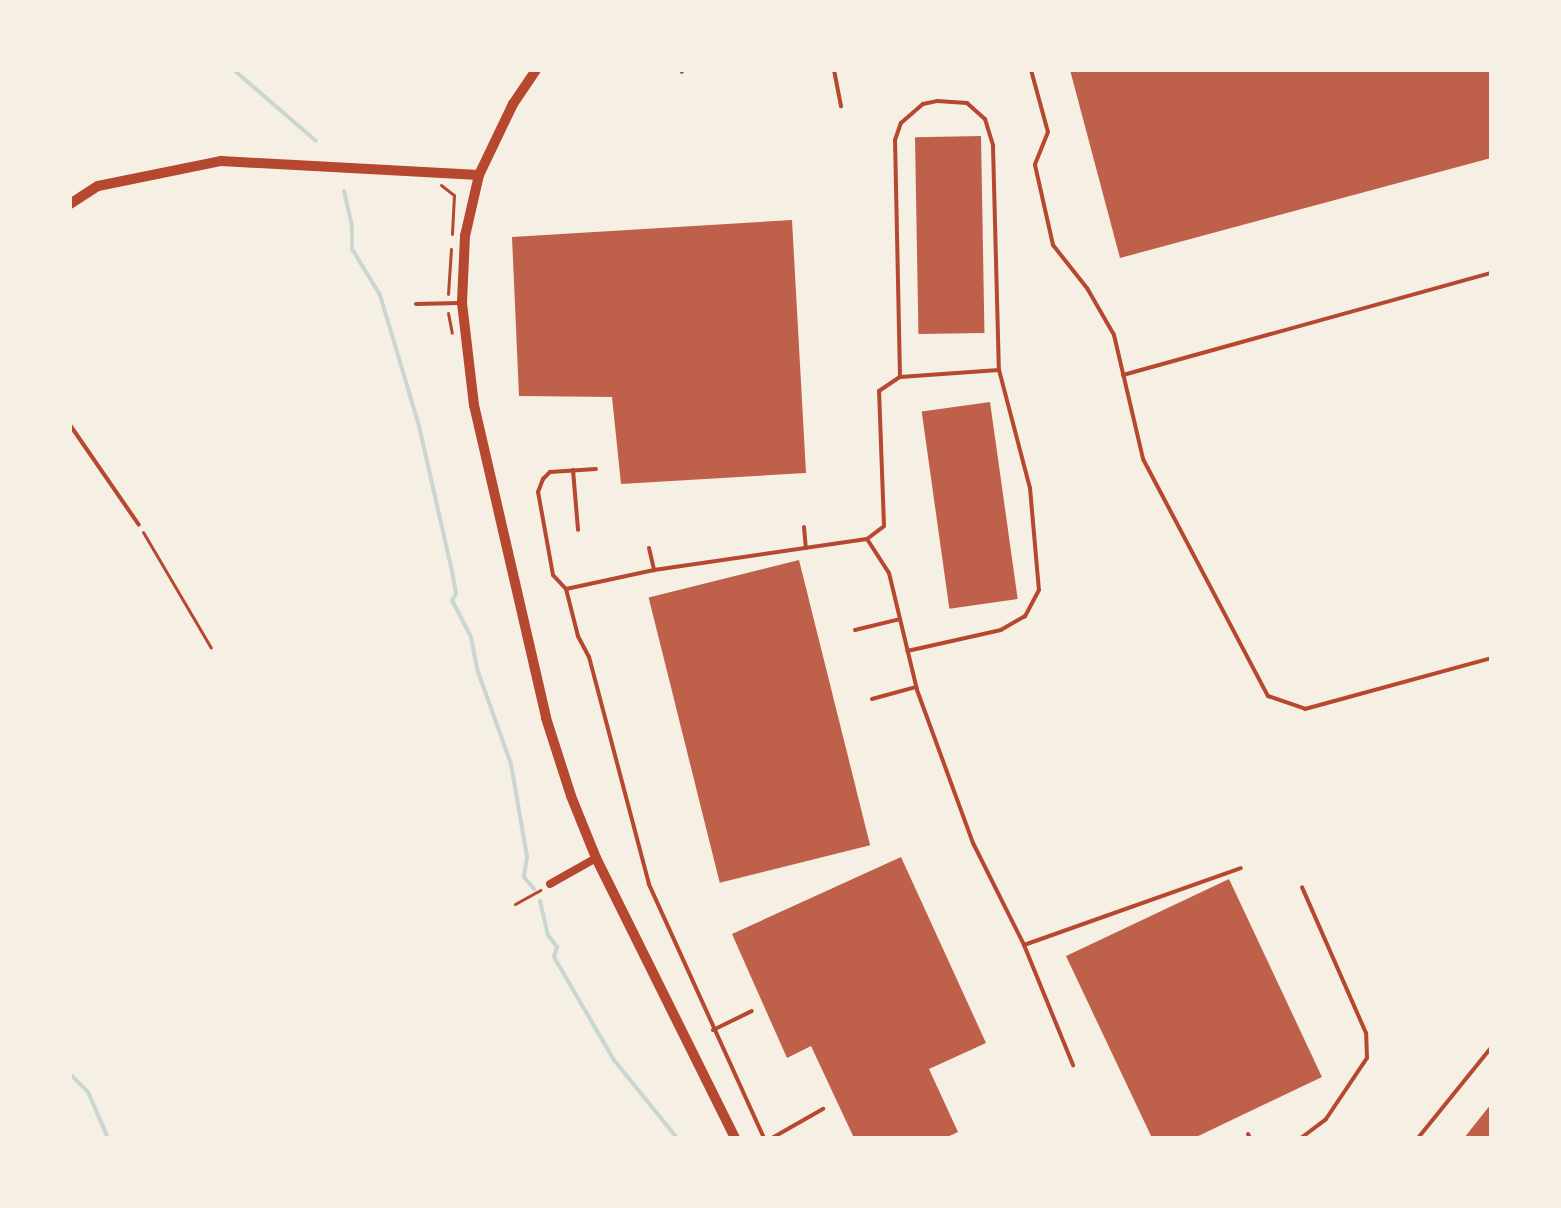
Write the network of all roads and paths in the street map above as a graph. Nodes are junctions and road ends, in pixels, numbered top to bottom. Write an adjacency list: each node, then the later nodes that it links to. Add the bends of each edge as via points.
1 (536, 70): 5 (street)
2 (834, 70): 4 (lane)
3 (1031, 70): 11 (lane, via 1048,132 1035,165 1053,245 1087,288 1114,335)
4 (841, 106)
5 (479, 175): 6 (street, via 221,161 98,186); 8 (street, via 465,236)
6 (70, 204)
7 (1491, 273): 11 (lane)
8 (462, 303): 9 (lane); 31 (street, via 474,405 546,718)
9 (416, 304)
10 (999, 370): 12 (lane); 12 (lane, via 991,131 967,103 937,101 911,112 895,140); 27 (lane, via 1030,488 1037,599 1025,616 1001,630)
11 (1123, 375): 28 (lane, via 1143,459 1268,696 1305,709)
12 (900, 377): 19 (lane, via 879,391 884,526)
13 (70, 425): 16 (lane)
14 (596, 469): 15 (lane)
15 (573, 470): 18 (lane); 23 (lane, via 550,472 538,492 553,575)
16 (139, 525): 26 (path)
17 (804, 527): 21 (lane)
18 (578, 530)
19 (867, 539): 21 (lane); 24 (lane, via 889,573)
20 (649, 548): 22 (lane)
21 (806, 548): 22 (lane)
22 (654, 570): 23 (lane)
23 (566, 589): 38 (lane, via 649,884)
24 (900, 619): 25 (lane); 27 (lane)
25 (855, 630)
26 (211, 648)
27 (907, 651): 29 (lane)
28 (1491, 658)
29 (916, 687): 30 (lane); 36 (lane, via 973,843)
30 (872, 699)
31 (596, 858): 33 (street); 42 (street)
32 (1241, 868): 36 (lane)
33 (550, 884): 35 (path)
34 (1302, 887): 45 (lane, via 1366,1033 1367,1058 1326,1119)
35 (515, 904)
36 (1024, 945): 40 (lane)
37 (752, 1011): 38 (lane)
38 (713, 1030): 43 (lane)
39 (1491, 1048): 46 (lane)
40 (1073, 1065)
41 (823, 1109): 44 (lane)
42 (735, 1138)
43 (764, 1138)
44 (772, 1138)
45 (1301, 1138)
46 (1418, 1138)

